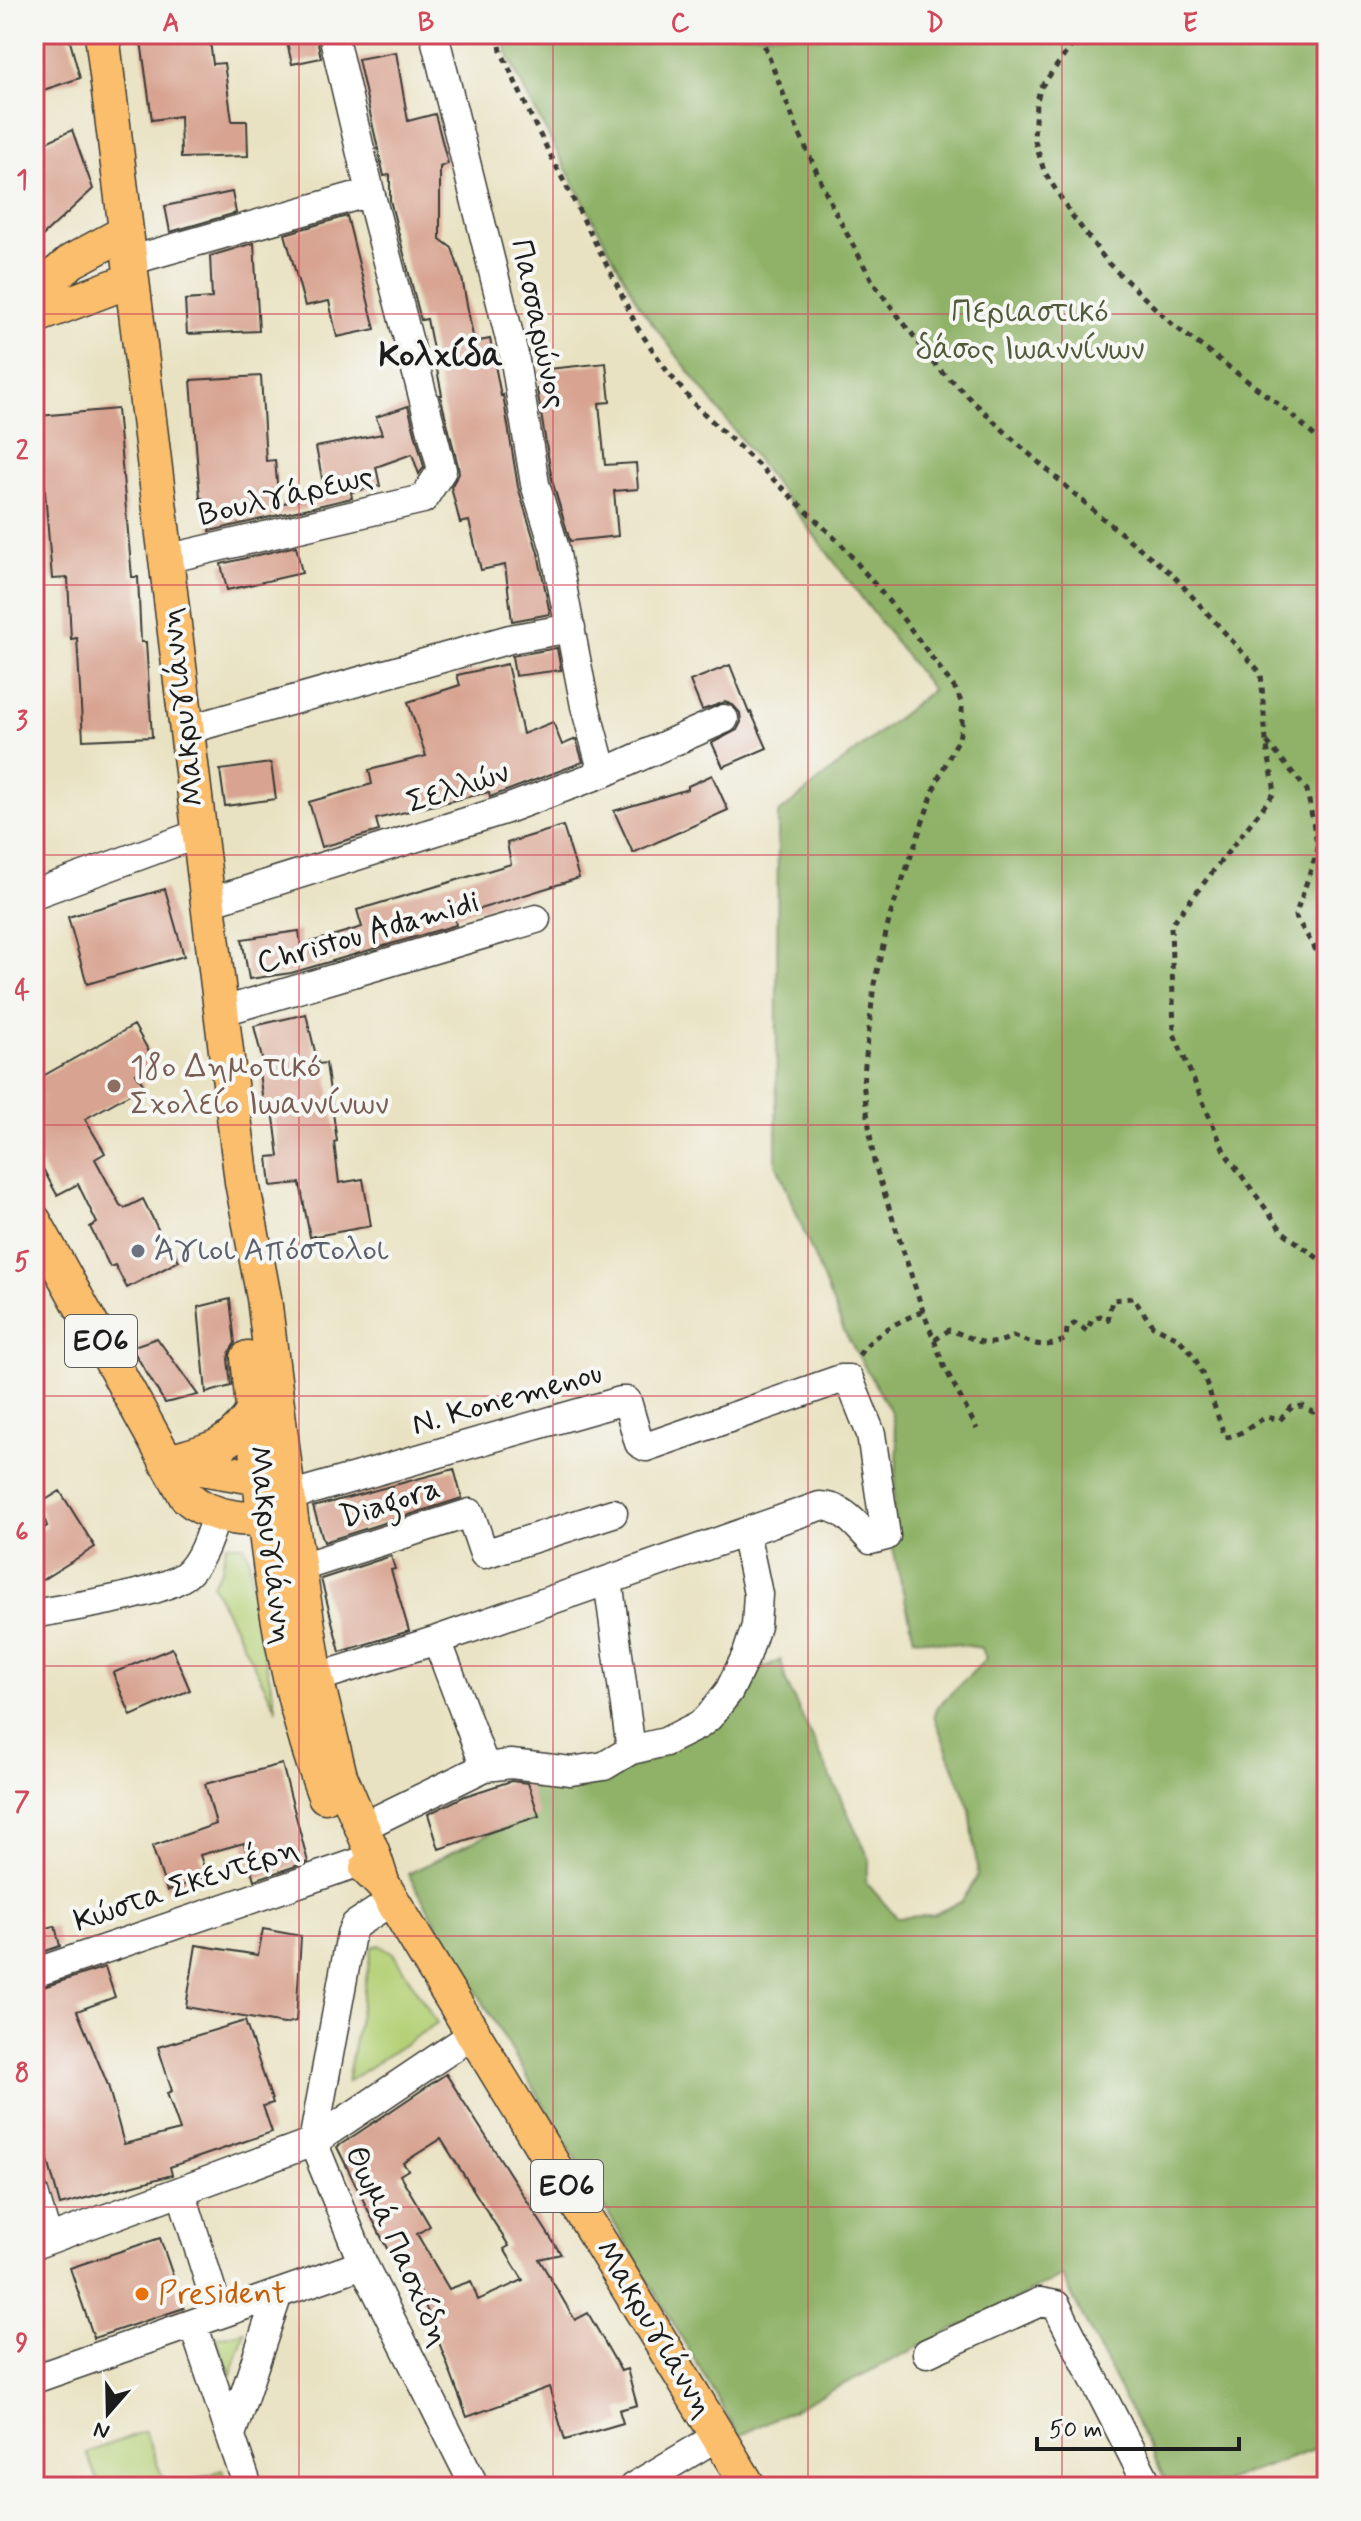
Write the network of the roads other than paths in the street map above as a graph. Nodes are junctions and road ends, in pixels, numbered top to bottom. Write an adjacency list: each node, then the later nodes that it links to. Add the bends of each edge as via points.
1 (102, 34): 5 (main road, Μακρυγιάννη)
2 (333, 34): 4 (street)
3 (434, 34): 9 (street, Πασσαρώνος, via 514,355 535,484)
4 (370, 192): 5 (street); 8 (street, Βουλγάρεως, via 442,470 423,499)
5 (129, 258): 6 (main road, via 72,261); 7 (main road); 8 (main road, Μακρυγιάννη)
6 (34, 293)
7 (34, 317)
8 (166, 559): 11 (main road, Μακρυγιάννη)
9 (571, 628): 11 (street, via 510,639); 12 (street, Πασσαρώνος)
10 (724, 719): 12 (street, Σελλών)
11 (186, 730): 13 (main road, Μακρυγιάννη)
12 (603, 773): 15 (street, Σελλών, via 504,810)
13 (198, 834): 14 (street); 15 (main road, Μακρυγιάννη)
14 (34, 894)
15 (206, 903): 17 (main road, Μακρυγιάννη)
16 (536, 919): 17 (street, Christou Adamidi)
17 (220, 1012): 18 (main road, Μακρυγιάννη)
18 (242, 1182): 20 (main road, Μακρυγιάννη, via 244,1319); 22 (main road, Μακρυγιάννη, via 264,1298)
19 (34, 1221): 21 (main road, ΕΟ6)
20 (254, 1410): 21 (main road, via 227,1443); 22 (main road, Μακρυγιάννη)
21 (166, 1462): 22 (main road); 24 (main road, ΕΟ6, via 186,1496)
22 (278, 1498): 24 (main road, ΕΟ6); 25 (street, N. Konemenou, via 621,1401 627,1401 639,1443 646,1447 849,1379 871,1434 886,1536 871,1540 833,1506); 26 (main road, Μακρυγιάννη / ΕΟ6); 34 (main road, Μακρυγιάννη / ΕΟ6, via 277,1620 289,1684 327,1801)
23 (613, 1513): 26 (street, Diagora, via 484,1554 470,1513)
24 (217, 1514): 28 (street, via 200,1557 183,1579)
25 (745, 1532): 27 (street); 31 (street, via 757,1612 752,1641 735,1681 699,1725 665,1742)
26 (298, 1568): 30 (main road, Μακρυγιάννη / ΕΟ6)
27 (608, 1580): 29 (street); 31 (street)
28 (34, 1614)
29 (437, 1640): 30 (street); 32 (street)
30 (316, 1678): 33 (main road, Μακρυγιάννη / ΕΟ6, via 340,1776)
31 (631, 1750): 32 (street, via 588,1770)
32 (485, 1767): 33 (street)
33 (362, 1827): 34 (main road, Μακρυγιάννη / ΕΟ6)
34 (378, 1883): 35 (street, Κώστα Σκεντέρη); 36 (main road, Μακρυγιάννη / ΕΟ6); 37 (street, Θωμά Πασχίδη, via 351,1934)
35 (34, 1973)
36 (475, 2033): 37 (street); 47 (main road, Μακρυγιάννη / ΕΟ6)
37 (313, 2142): 38 (street); 41 (street, Θωμά Πασχίδη)
38 (181, 2191): 40 (street); 43 (street)
39 (34, 2193): 40 (street)
40 (41, 2242)
41 (363, 2264): 42 (street); 49 (street, Θωμά Πασχίδη)
42 (278, 2294): 43 (street); 46 (street)
43 (206, 2319): 45 (street); 46 (street)
44 (927, 2353): 52 (street, via 1040,2302 1056,2305)
45 (34, 2379)
46 (231, 2435): 48 (street)
47 (718, 2436): 50 (street); 51 (main road, Μακρυγιάννη / ΕΟ6)
48 (248, 2487)
49 (475, 2487)
50 (633, 2487)
51 (749, 2487)
52 (1149, 2487)

